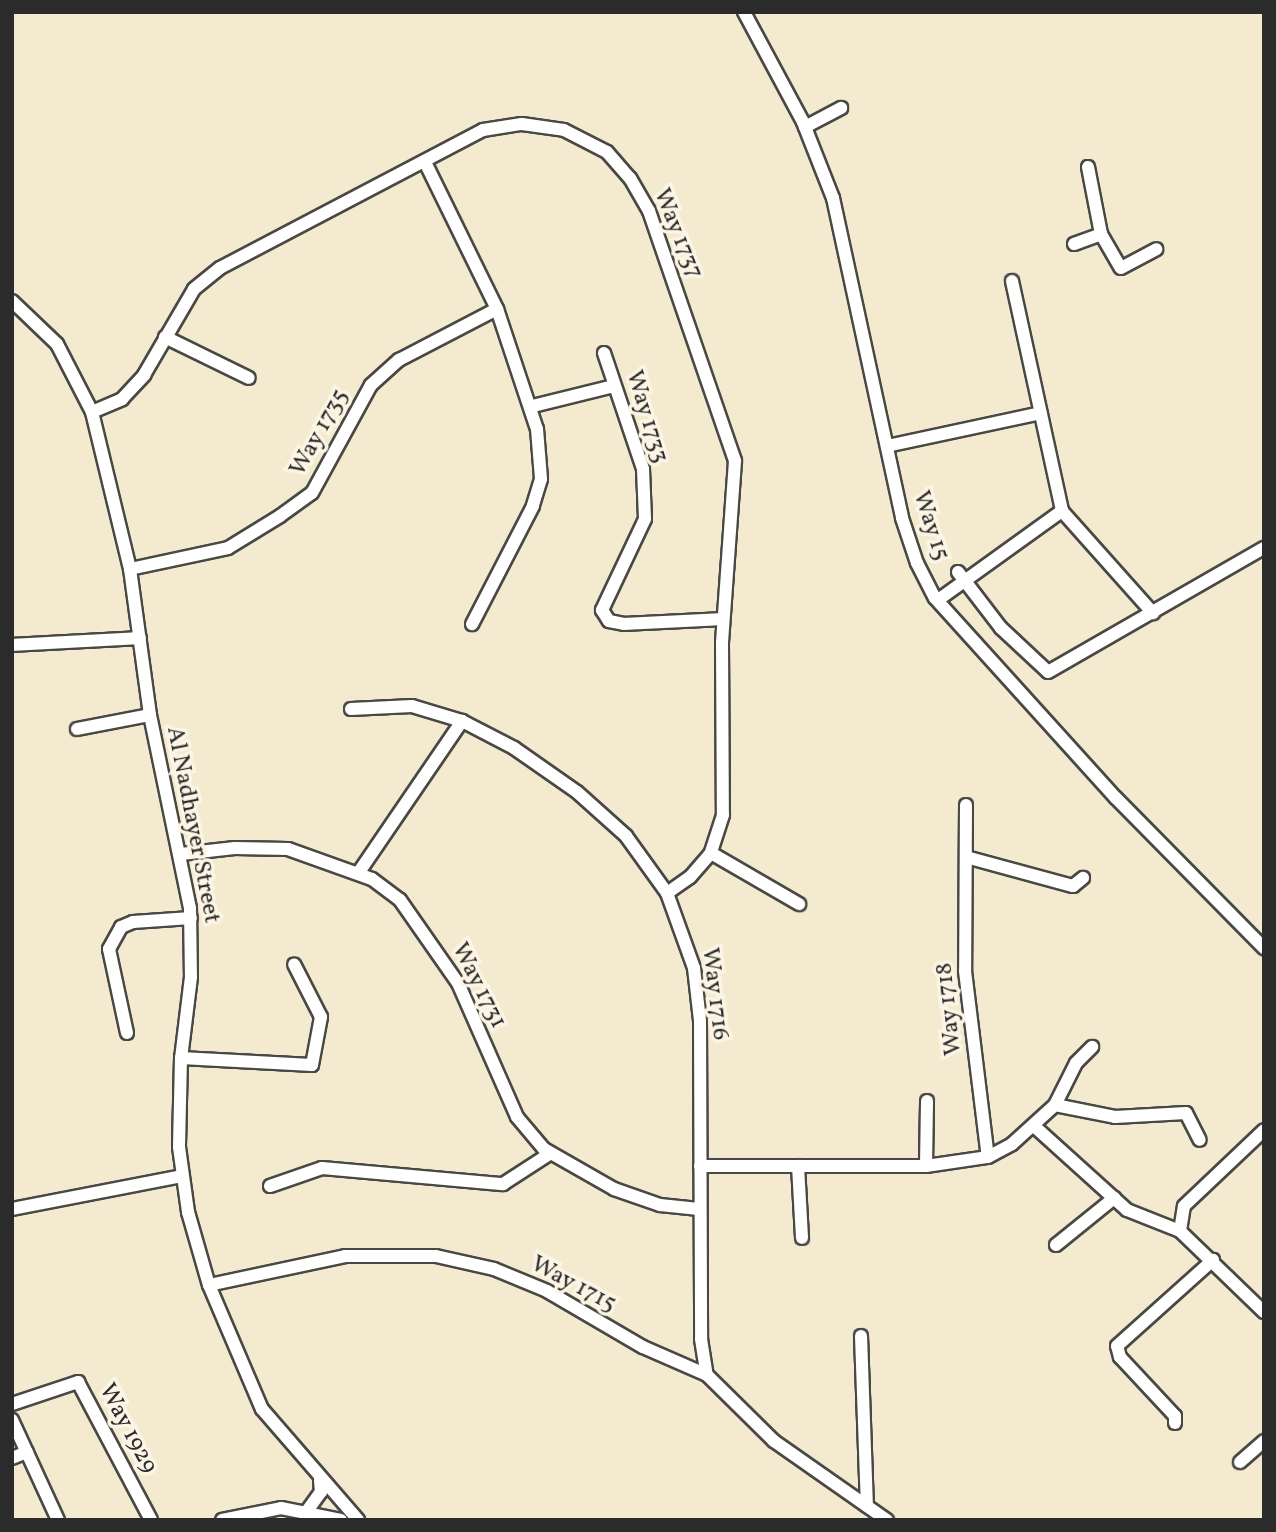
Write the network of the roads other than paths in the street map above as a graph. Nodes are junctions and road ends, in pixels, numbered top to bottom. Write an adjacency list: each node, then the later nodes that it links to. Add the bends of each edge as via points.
1 (744, 12): 3 (street, Way 15)
2 (841, 108): 3 (street)
3 (805, 127): 19 (street, Way 15, via 833,198)
4 (425, 162): 11 (street); 12 (street, Way 1737, via 220,268 194,289); 26 (street, Way 1737, via 483,130 522,124 575,135 607,152 630,178 649,211 735,461)
5 (1088, 167): 6 (street)
6 (1101, 234): 7 (street); 8 (street, via 1121,268)
7 (1074, 244)
8 (1156, 249)
9 (1012, 281): 18 (street)
10 (12, 301): 17 (street, Al Nadhayer Street, via 24,307 57,344)
11 (497, 309): 16 (street); 22 (street, Way 1735, via 398,360 371,385 312,492 280,516 228,548)
12 (165, 337): 14 (street); 17 (street, Way 1737, via 144,375 122,399)
13 (604, 353): 15 (street, Way 1733)
14 (249, 378)
15 (614, 386): 16 (street); 26 (street, Way 1733, via 643,469 645,519 602,610 610,621 624,624)
16 (533, 406): 27 (street, via 541,479 533,506)
17 (92, 412): 22 (street, Al Nadhayer Street)
18 (1041, 413): 19 (street); 20 (street)
19 (887, 446): 24 (street, Way 15, via 916,563)
20 (1062, 511): 23 (street); 25 (street)
21 (1264, 548): 25 (street)
22 (130, 569): 28 (street, Al Nadhayer Street)
23 (961, 577): 24 (street); 25 (street, via 1001,628 1048,671)
24 (938, 600): 43 (street, Way 15, via 1116,799)
25 (1153, 613)
26 (723, 619): 35 (street, Way 1737, via 723,815)
27 (472, 624)
28 (140, 638): 29 (street); 31 (street, Al Nadhayer Street)
29 (12, 645)
30 (351, 709): 32 (street, Way 1716, via 412,706)
31 (150, 715): 33 (street); 36 (street, Al Nadhayer Street)
32 (462, 721): 38 (street); 40 (street, Way 1716, via 514,748 577,792 626,836)
33 (77, 729)
34 (966, 805): 37 (street, Way 1718)
35 (711, 853): 40 (street, Way 1737, via 691,877); 41 (street)
36 (181, 854): 38 (street, Way 1731, via 288,849); 42 (street, Al Nadhayer Street)
37 (966, 856): 39 (street, via 1073,886); 54 (street, Way 1718, via 965,971)
38 (359, 872): 53 (street, Way 1731, via 400,900 432,942 458,983 517,1116)
39 (1083, 878)
40 (667, 893): 55 (street, Way 1716, via 694,968 700,1021)
41 (799, 904)
42 (191, 918): 45 (street, via 121,927 109,949); 47 (street, Al Nadhayer Street, via 191,977)
43 (1264, 948)
44 (294, 964): 47 (street, via 321,1017 312,1065)
45 (127, 1032)
46 (1093, 1047): 49 (street, via 1076,1063)
47 (181, 1058): 58 (street, Al Nadhayer Street)
48 (927, 1101): 57 (street)
49 (1055, 1105): 50 (street); 52 (street, via 1115,1117 1185,1113)
50 (1034, 1126): 54 (street); 60 (street)
51 (1264, 1130): 63 (street, via 1184,1206)
52 (1200, 1140)
53 (551, 1153): 59 (street, via 503,1184 322,1168); 62 (street, Way 1731, via 614,1189 660,1205)
54 (988, 1157): 57 (street)
55 (700, 1166): 56 (street); 62 (street, Way 1716)
56 (798, 1166): 57 (street); 64 (street)
57 (926, 1166)
58 (181, 1176): 61 (street); 67 (street, Al Nadhayer Street)
59 (270, 1186)
60 (1114, 1198): 63 (street, via 1140,1219); 65 (street)
61 (12, 1209)
62 (699, 1209): 70 (street, Way 1716, via 701,1339)
63 (1180, 1231): 66 (street)
64 (802, 1238)
65 (1056, 1245)
66 (1213, 1260): 68 (street); 73 (street, via 1117,1346 1120,1357 1175,1416)
67 (209, 1285): 70 (street, Way 1715, via 345,1256 436,1256 494,1269 547,1291 643,1347); 78 (street, Al Nadhayer Street, via 262,1409)
68 (1264, 1312)
69 (861, 1336): 79 (street)
70 (707, 1375): 79 (street, Way 1715, via 774,1441)
71 (12, 1404): 82 (street, Way 1929, via 78,1382)
72 (12, 1420): 75 (street)
73 (1175, 1423)
74 (1264, 1441): 77 (street)
75 (27, 1452): 76 (street); 81 (street)
76 (12, 1458)
77 (1240, 1462)
78 (320, 1480): 80 (street, via 321,1492); 85 (street, Al Nadhayer Street)
79 (867, 1506): 86 (street, Way 1715)
80 (307, 1511): 83 (street, via 281,1508); 84 (street)
81 (58, 1520)
82 (151, 1520)
83 (222, 1520)
84 (341, 1520)
85 (358, 1520)
86 (887, 1520)

